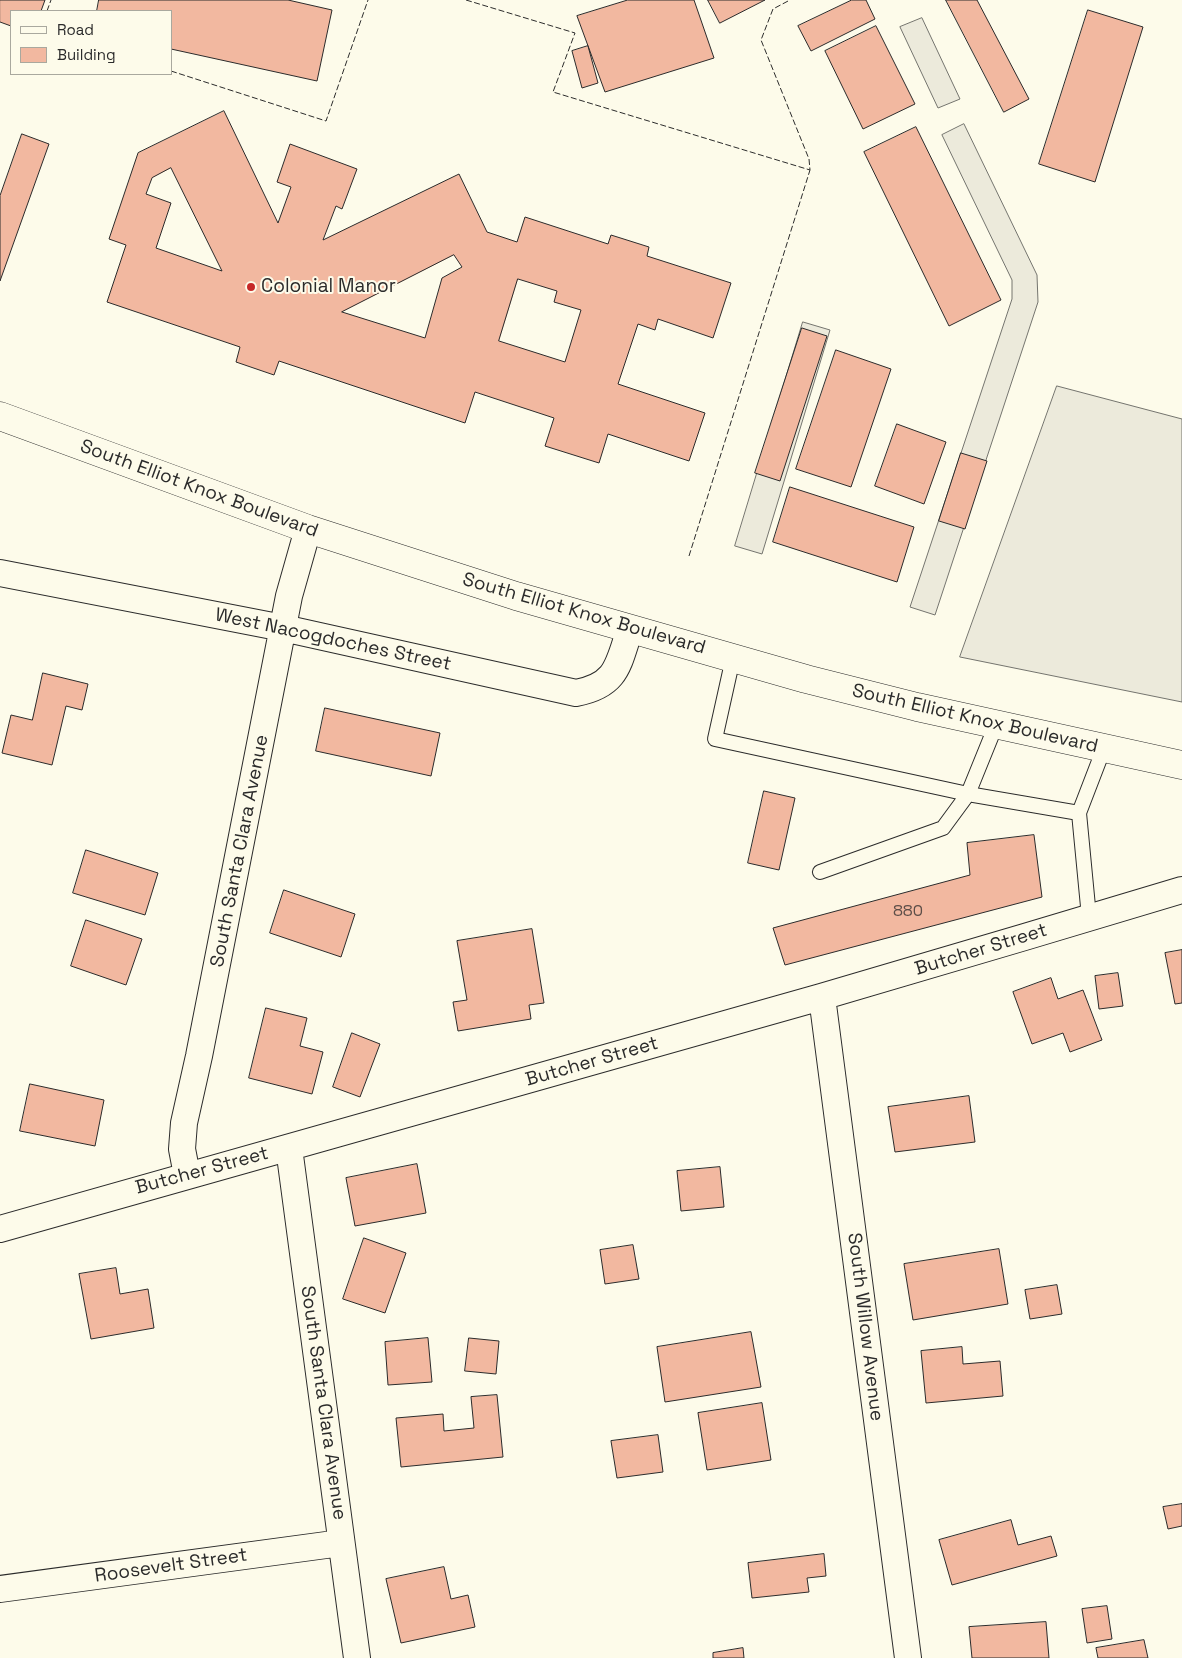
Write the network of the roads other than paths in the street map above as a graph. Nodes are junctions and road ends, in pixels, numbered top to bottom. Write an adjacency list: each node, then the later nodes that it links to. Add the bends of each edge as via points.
1 (0, 416): 2 (main road, South Elliot Knox Boulevard)
2 (308, 529): 4 (street, South Santa Clara Avenue); 5 (main road, South Elliot Knox Boulevard)
3 (0, 573): 4 (street, West Nacogdoches Street)
4 (283, 628): 5 (street, West Nacogdoches Street, via 576,693 590,691 606,682 617,669); 17 (street, South Santa Clara Avenue, via 200,1056 184,1123 182,1149)
5 (630, 629): 6 (main road, South Elliot Knox Boulevard)
6 (733, 658): 7 (main road, South Elliot Knox Boulevard, via 806,680); 10 (lane, via 715,738)
7 (996, 725): 8 (main road, South Elliot Knox Boulevard); 10 (lane)
8 (1104, 748): 9 (main road, South Elliot Knox Boulevard); 11 (lane)
9 (1182, 765)
10 (968, 794): 11 (lane); 12 (lane, via 943,828)
11 (1080, 813): 14 (lane)
12 (820, 872)
13 (1182, 890): 14 (street, Butcher Street)
14 (1089, 918): 15 (street, Butcher Street)
15 (822, 997): 16 (street, Butcher Street); 22 (street, South Willow Avenue)
16 (288, 1148): 17 (street, Butcher Street); 19 (street, South Santa Clara Avenue)
17 (187, 1175): 18 (street, Butcher Street)
18 (0, 1229)
19 (341, 1543): 20 (street, Roosevelt Street); 21 (street, South Santa Clara Avenue)
20 (0, 1589)
21 (357, 1658)
22 (908, 1658)

